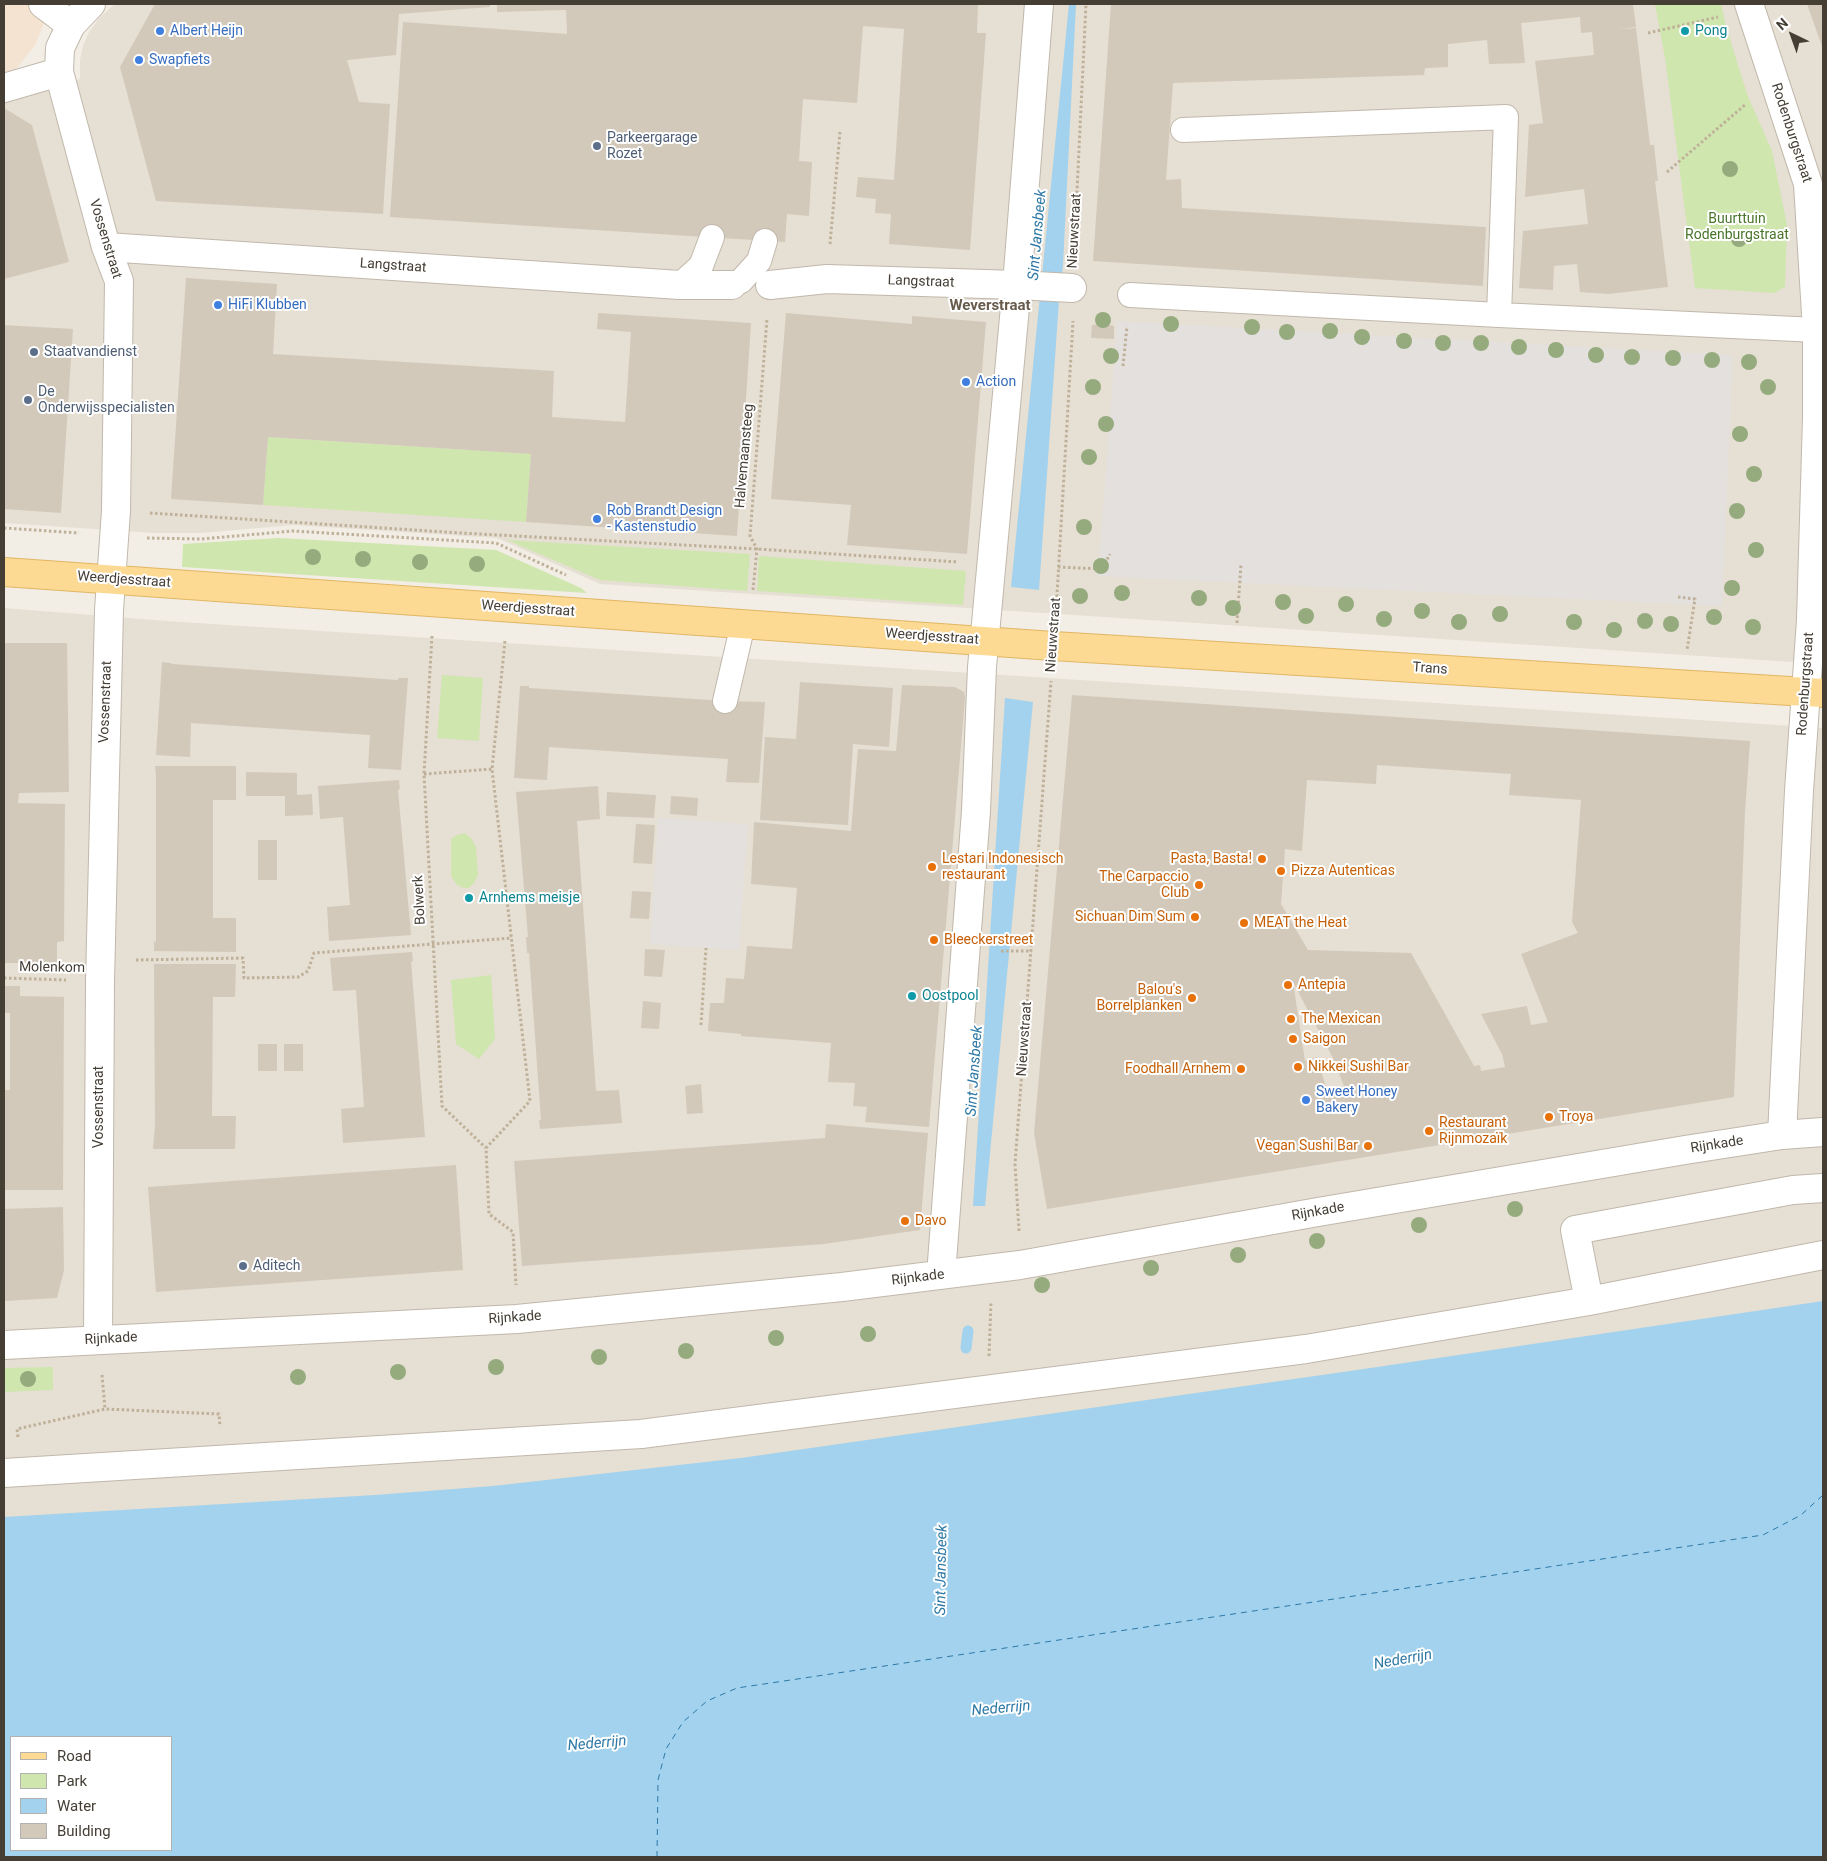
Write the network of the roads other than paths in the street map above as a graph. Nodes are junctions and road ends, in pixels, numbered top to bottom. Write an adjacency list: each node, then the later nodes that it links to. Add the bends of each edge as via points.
1 (43, 4): 5 (street)
2 (91, 4): 5 (street, Vossenstraat)
3 (1039, 4): 15 (street)
4 (1750, 7): 19 (street, Rodenburgstraat, via 1808,184)
5 (71, 25): 6 (street, Vossenstraat, via 60,48)
6 (59, 72): 7 (street); 11 (street, Vossenstraat)
7 (4, 88)
8 (1184, 130): 18 (lane, via 1506,117)
9 (712, 237): 12 (lane, via 701,266)
10 (765, 240): 13 (lane, Langstraat, via 759,261)
11 (106, 247): 12 (street, Langstraat); 22 (street, Vossenstraat, via 119,281 116,523)
12 (680, 285): 13 (street, Langstraat)
13 (732, 285)
14 (770, 285): 15 (street, Langstraat, via 827,279)
15 (1026, 285): 16 (street, Langstraat); 24 (street)
16 (1068, 288)
17 (1130, 295): 18 (lane)
18 (1499, 316): 19 (lane)
19 (1817, 330): 20 (street, Rodenburgstraat)
20 (1818, 553): 26 (street, Rodenburgstraat, via 1811,620)
21 (4, 572): 22 (main road, Weerdjesstraat)
22 (110, 579): 23 (main road, Weerdjesstraat); 34 (street, Vossenstraat, via 100,971)
23 (743, 624): 24 (main road, Weerdjesstraat); 27 (lane)
24 (986, 628): 25 (main road, Weerdjesstraat); 32 (street, via 976,811)
25 (1053, 646): 26 (main road, Trans)
26 (1815, 692): 29 (street, Rodenburgstraat, via 1799,790)
27 (726, 701)
28 (1823, 1132): 29 (street, Rijnkade)
29 (1782, 1134): 32 (street, Rijnkade)
30 (1823, 1188): 33 (street, via 1793,1190 1576,1230)
31 (1823, 1255): 33 (street)
32 (941, 1276): 34 (street, Rijnkade, via 517,1318)
33 (1589, 1301): 36 (street, via 1306,1349 641,1434)
34 (98, 1340): 35 (street, Rijnkade)
35 (4, 1345)
36 (4, 1473)

